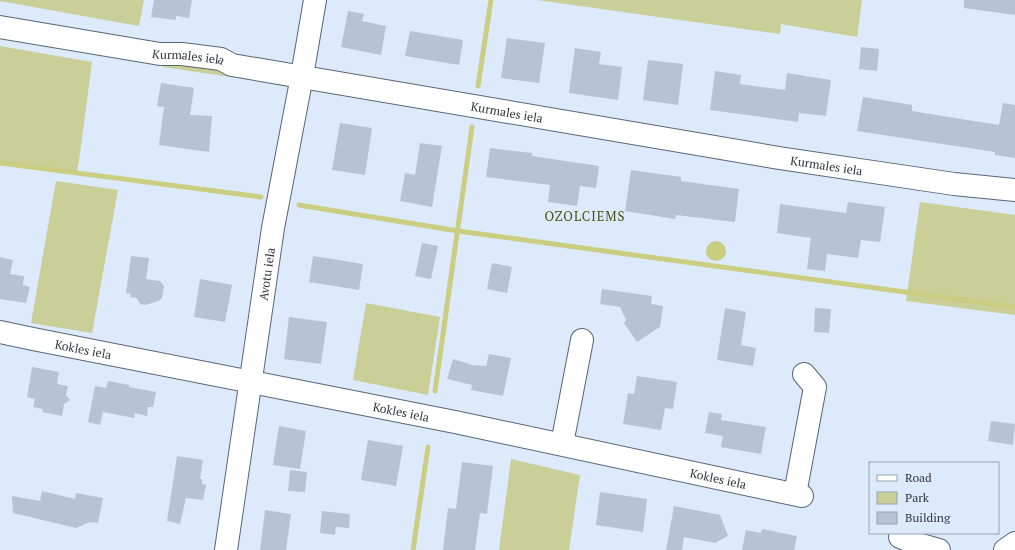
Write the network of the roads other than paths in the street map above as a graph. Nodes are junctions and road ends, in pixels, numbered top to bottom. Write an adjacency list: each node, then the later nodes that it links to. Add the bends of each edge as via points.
1 (314, 0): 3 (street, Avotu iela)
2 (0, 27): 3 (street, Kurmales iela, via 160,54 221,59 232,65)
3 (302, 76): 4 (street, Kurmales iela, via 778,158 954,184); 8 (street, Avotu iela, via 273,228)
4 (1015, 190)
5 (0, 332): 8 (street, Kokles iela)
6 (582, 340): 9 (street)
7 (804, 374): 9 (street, Kokles iela, via 815,387 798,495)
8 (251, 381): 9 (street, Kokles iela); 12 (street, Avotu iela)
9 (562, 444)
10 (900, 537): 13 (street)
11 (1015, 543): 14 (street)
12 (226, 550)
13 (939, 550)
14 (1005, 550)

